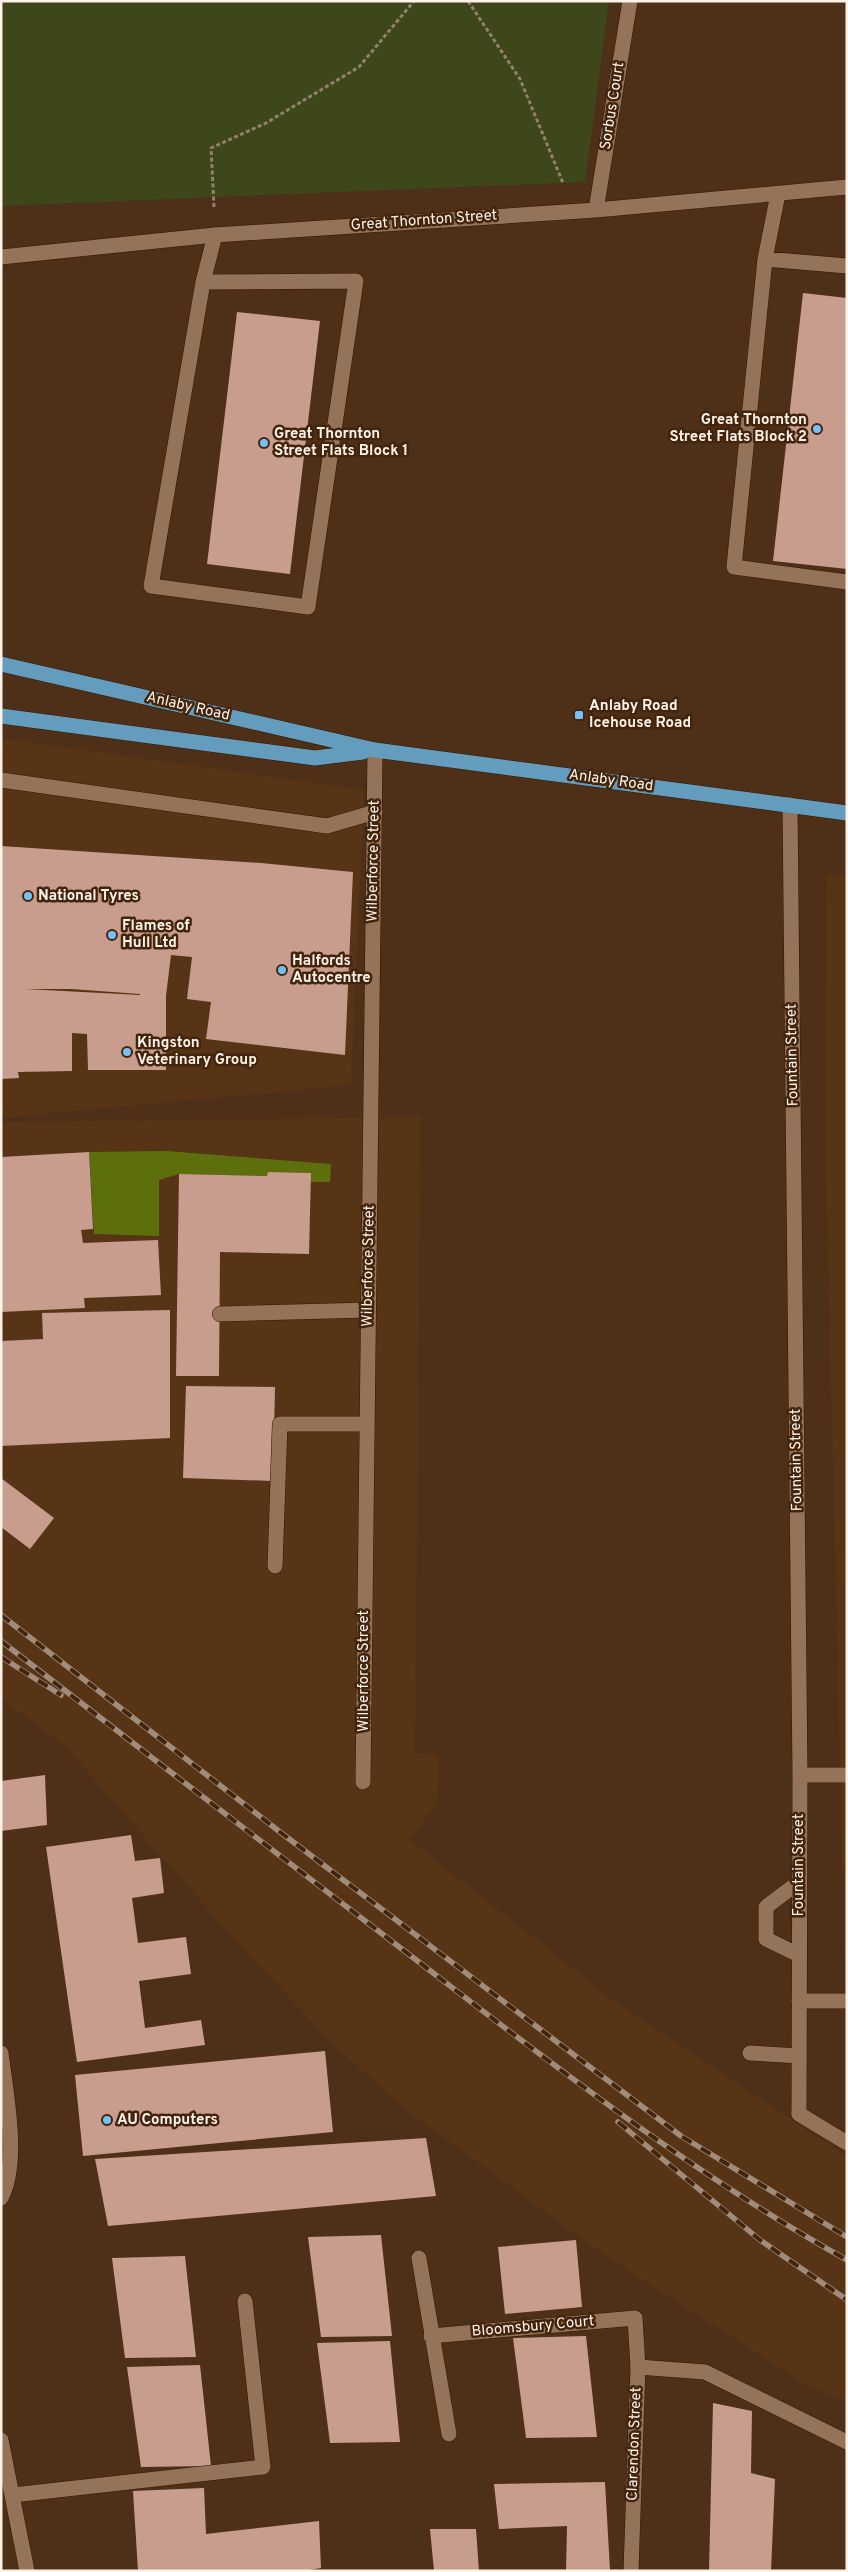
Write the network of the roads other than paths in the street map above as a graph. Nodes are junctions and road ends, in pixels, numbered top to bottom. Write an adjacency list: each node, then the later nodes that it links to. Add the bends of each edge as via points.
1 (630, 1): 4 (street, Sorbus Court)
2 (847, 187): 3 (street, Great Thornton Street)
3 (778, 194): 4 (street, Great Thornton Street); 7 (street)
4 (596, 210): 5 (street, Great Thornton Street)
5 (215, 235): 6 (street, Great Thornton Street); 9 (street)
6 (1, 257)
7 (765, 259): 8 (street); 10 (street, via 734,567)
8 (847, 266)
9 (203, 282): 9 (street, via 151,586 308,607 356,281)
10 (847, 582)
11 (1, 664): 13 (main road, Anlaby Road)
12 (1, 716): 13 (main road, Anlaby Road, via 315,758)
13 (375, 750): 15 (main road, Anlaby Road); 16 (street, Wilberforce Street)
14 (1, 780): 16 (street, via 326,826)
15 (790, 805): 17 (main road, Anlaby Road); 22 (street, Fountain Street)
16 (375, 812): 18 (street, Wilberforce Street)
17 (847, 813)
18 (368, 1310): 19 (street); 20 (street, Wilberforce Street)
19 (220, 1314)
20 (366, 1424): 21 (street, via 280,1424); 24 (street, Wilberforce Street)
21 (275, 1566)
22 (800, 1775): 23 (street); 25 (street, Fountain Street)
23 (847, 1775)
24 (363, 1782)
25 (800, 1882): 26 (street, Fountain Street); 26 (street, via 766,1907 766,1940)
26 (799, 1955): 27 (street, Fountain Street)
27 (799, 2001): 28 (street); 31 (street, Fountain Street)
28 (847, 2001)
29 (750, 2053): 31 (street)
30 (1, 2054): 33 (street, via 10,2132 7,2187)
31 (798, 2056): 32 (street, Fountain Street, via 800,2114)
32 (847, 2144)
33 (1, 2198)
34 (419, 2258): 37 (street)
35 (245, 2301): 42 (street, via 263,2467)
36 (635, 2318): 37 (street, Bloomsbury Court); 38 (street, Clarendon Street)
37 (431, 2336): 39 (street)
38 (638, 2367): 41 (street, via 705,2372); 44 (street, Clarendon Street)
39 (449, 2434)
40 (1, 2440): 42 (street)
41 (847, 2442)
42 (13, 2495): 43 (street)
43 (27, 2571)
44 (631, 2571)

